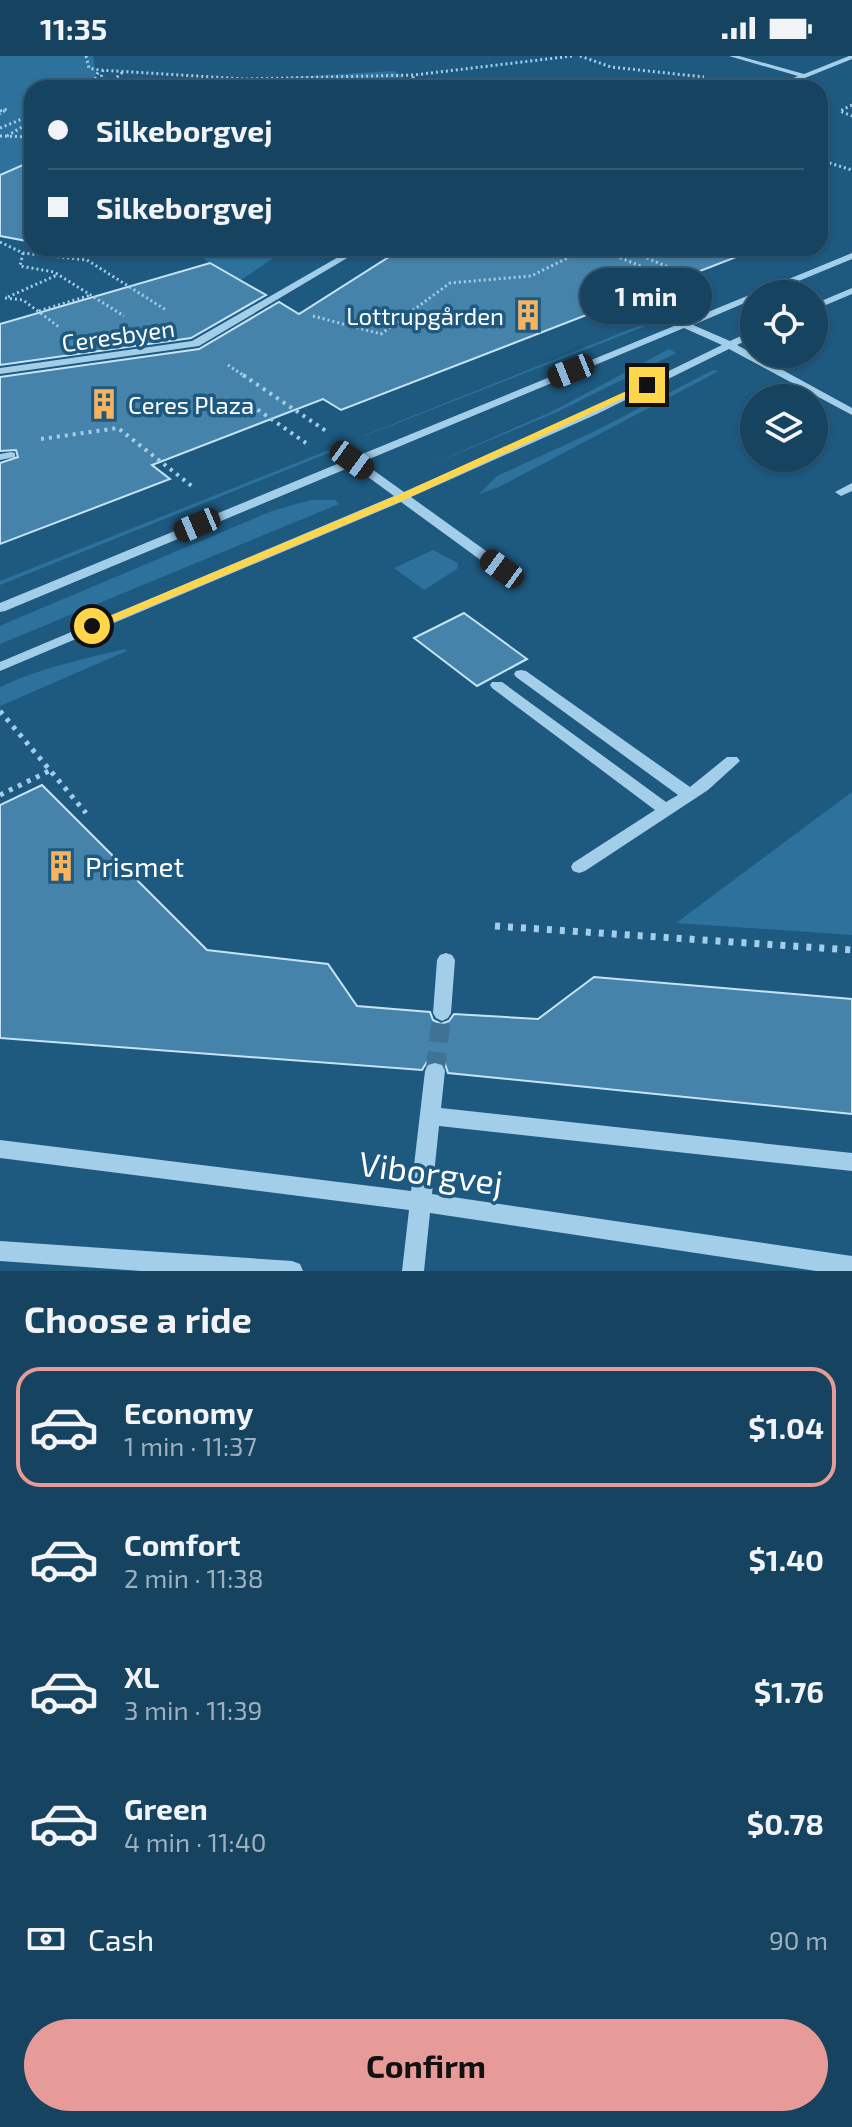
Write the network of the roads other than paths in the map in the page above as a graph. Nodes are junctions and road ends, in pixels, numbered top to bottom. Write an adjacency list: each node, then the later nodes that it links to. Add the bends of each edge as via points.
1 (732, 56): 3 (street)
2 (852, 57): 3 (street)
3 (804, 76): 4 (street)
4 (794, 80)
5 (346, 256): 14 (street, Ceresbyen, via 195,344)
6 (852, 256): 7 (street)
7 (794, 280)
8 (852, 291): 9 (street)
9 (828, 301)
10 (740, 302): 11 (street)
11 (685, 325): 13 (street); 16 (street)
12 (740, 339): 13 (street)
13 (728, 344): 15 (street); 17 (street, via 593,412)
14 (0, 371)
15 (852, 412)
16 (352, 460): 17 (street); 19 (street)
17 (402, 497): 18 (street); 20 (street)
18 (502, 569)
19 (0, 608)
20 (0, 667)
21 (521, 674): 24 (street)
22 (497, 685): 25 (street)
23 (732, 761): 24 (street)
24 (690, 795): 25 (street)
25 (666, 810): 26 (street)
26 (579, 867)
27 (446, 960): 28 (street)
28 (442, 1013)
29 (435, 1071): 30 (street)
30 (430, 1116): 32 (street); 33 (street)
31 (0, 1149): 33 (street, Viborgvej)
32 (852, 1162)
33 (420, 1202): 35 (street, Viborgvej); 37 (street)
34 (0, 1251): 36 (street)
35 (852, 1266)
36 (292, 1271)
37 (413, 1271)

